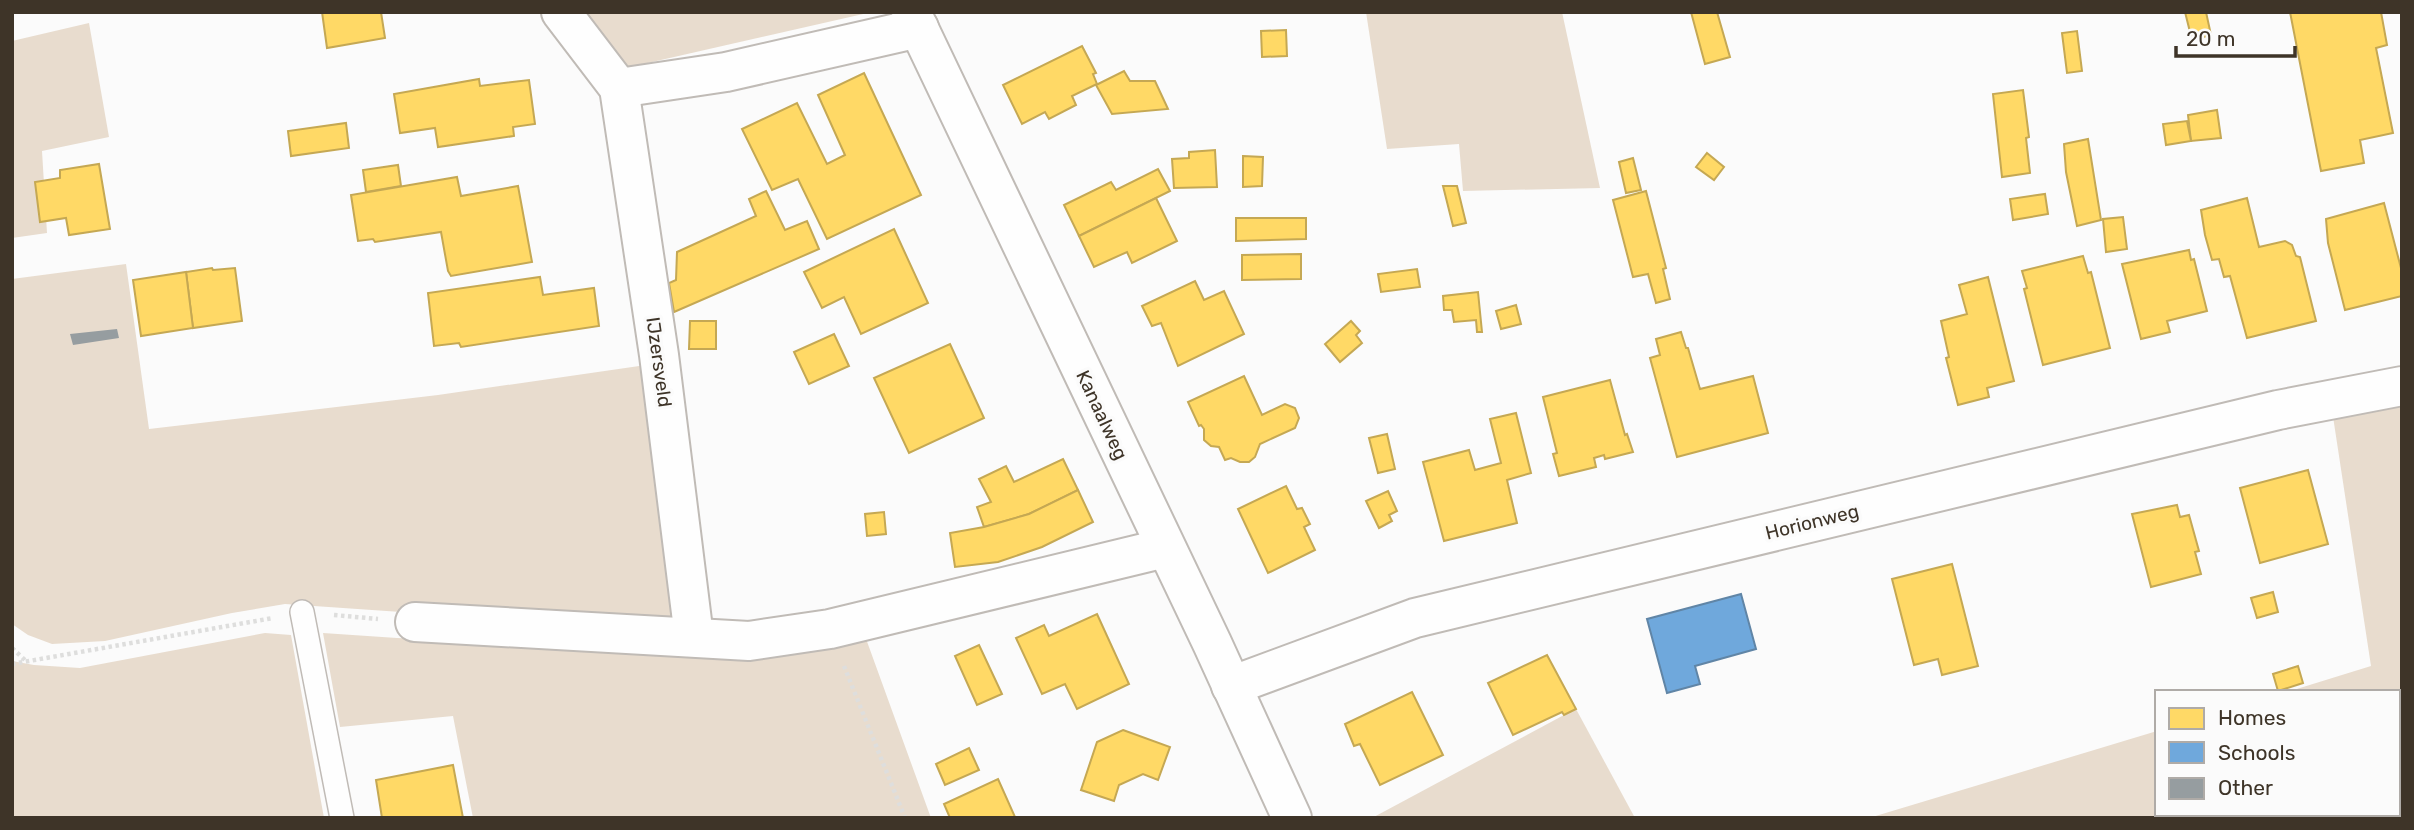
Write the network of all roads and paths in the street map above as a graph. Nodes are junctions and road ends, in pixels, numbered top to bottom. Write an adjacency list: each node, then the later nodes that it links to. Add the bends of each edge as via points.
1 (561, 12): 3 (street, IJzersveld)
2 (915, 20): 3 (street, via 726,72); 5 (street, Kanaalweg)
3 (620, 88): 9 (street, IJzersveld)
4 (2402, 386): 13 (street, Horionweg, via 2278,410 1415,618)
5 (1165, 548): 8 (street); 13 (street, Kanaalweg)
6 (302, 612): 7 (path); 11 (path); 14 (lane)
7 (415, 622): 9 (street)
8 (830, 629): 9 (street, via 749,641); 15 (path)
9 (694, 637)
10 (12, 648): 11 (path)
11 (27, 661): 12 (path)
12 (12, 664)
13 (1231, 686): 16 (street, Kanaalweg)
14 (342, 818)
15 (905, 818)
16 (1292, 818)

